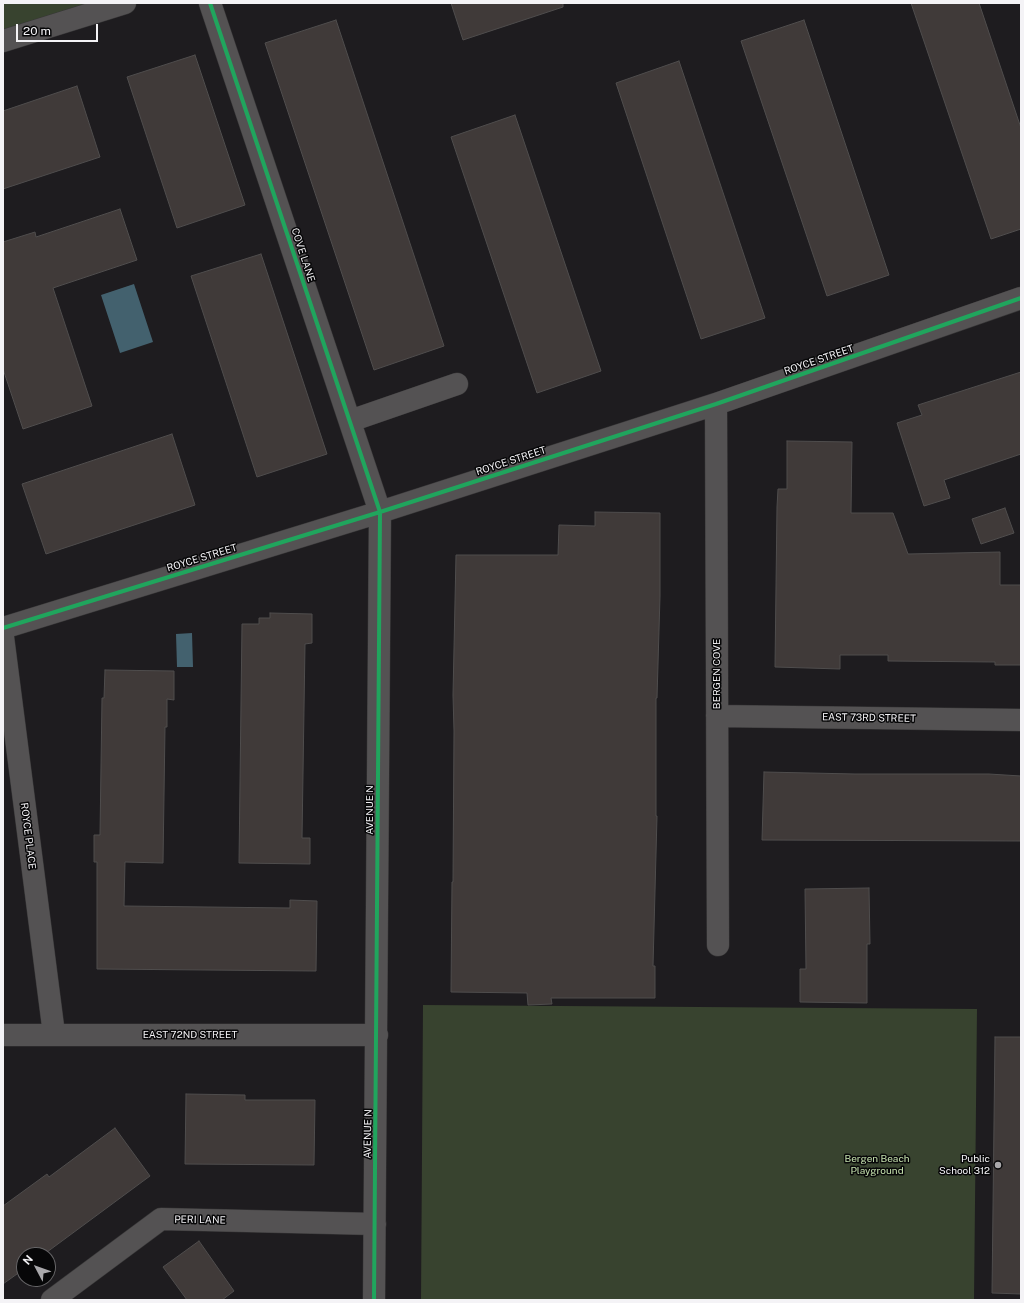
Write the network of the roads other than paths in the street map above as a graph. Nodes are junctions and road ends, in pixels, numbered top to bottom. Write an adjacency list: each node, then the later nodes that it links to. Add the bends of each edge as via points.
1 (125, 3): 3 (street)
2 (210, 3): 7 (street, COVE LANE)
3 (3, 41)
4 (1021, 298): 6 (street, ROYCE STREET)
5 (457, 384): 7 (street)
6 (716, 404): 8 (street, ROYCE STREET); 11 (street, BERGEN COVE)
7 (350, 421): 8 (street, COVE LANE)
8 (380, 512): 9 (street, ROYCE STREET); 16 (street, AVENUE N)
9 (3, 628)
10 (3, 637): 14 (street, ROYCE PLACE)
11 (717, 716): 12 (street, EAST 73RD STREET); 13 (street, BERGEN COVE)
12 (1021, 720)
13 (718, 945)
14 (54, 1034): 15 (street, EAST 72ND STREET); 16 (street, EAST 72ND STREET)
15 (3, 1035)
16 (377, 1036): 17 (street, AVENUE N)
17 (375, 1224): 18 (street, PERI LANE, via 161,1219); 19 (street, AVENUE N)
18 (52, 1300)
19 (374, 1300)

